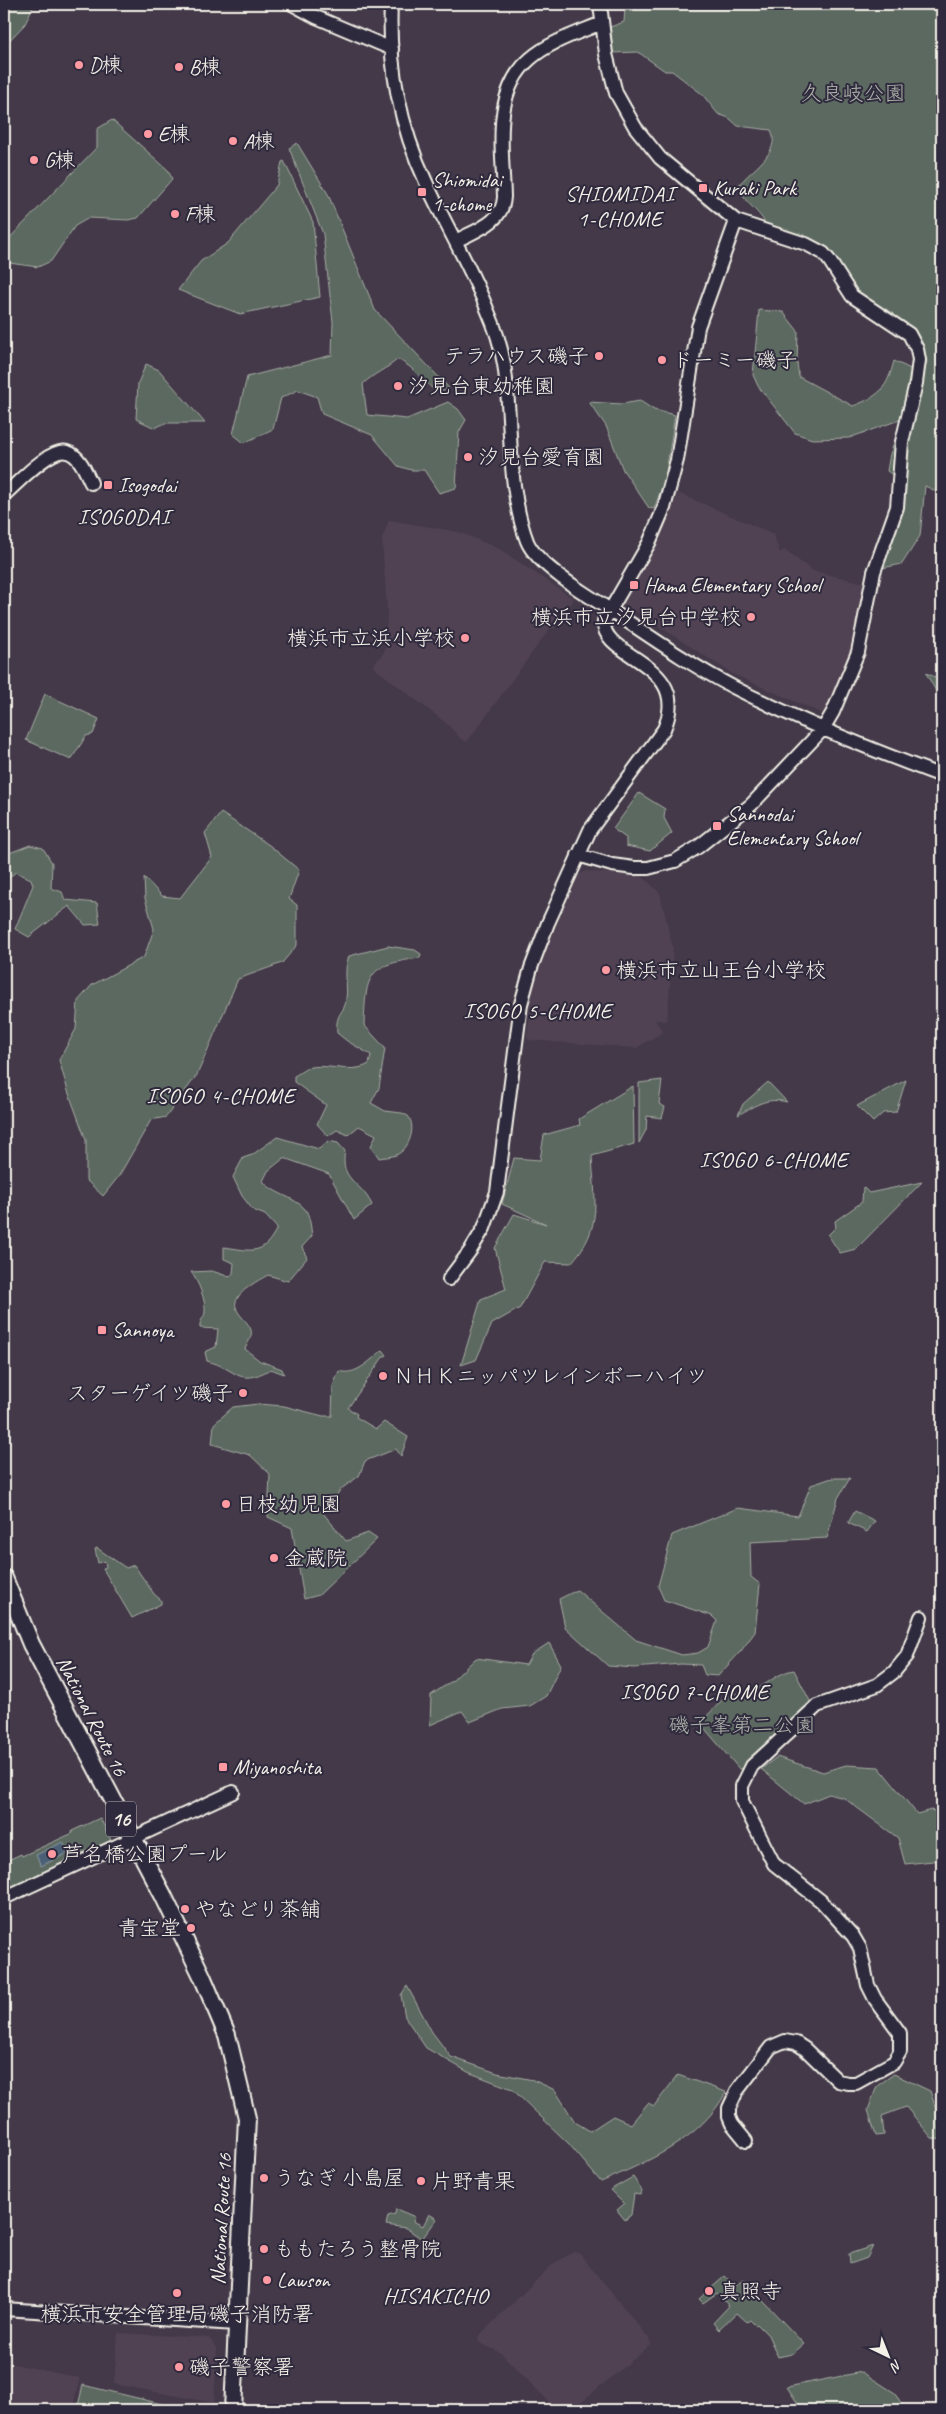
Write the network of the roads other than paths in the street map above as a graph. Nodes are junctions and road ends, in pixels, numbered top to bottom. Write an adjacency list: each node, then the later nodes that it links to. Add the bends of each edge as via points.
1 (292, 4): 5 (street)
2 (390, 4): 5 (street)
3 (600, 4): 4 (street)
4 (602, 23): 6 (street, via 610,76 635,127 670,168); 7 (street, via 530,58 518,72 507,93 503,113 504,197 501,211 492,221)
5 (392, 49): 7 (street, via 397,90 409,137 425,181)
6 (736, 221): 10 (street, via 698,327 672,484 649,543); 11 (street, via 815,248 829,260 852,296 904,329 917,349 918,372 902,442 897,507 874,572 858,652)
7 (456, 241): 10 (street, via 495,328 504,364 512,469 528,544 565,581)
8 (91, 483): 9 (street, via 75,457 67,452 57,453 46,458)
9 (4, 495)
10 (610, 610): 11 (street, via 714,677); 13 (street, via 604,620 606,633 662,681 669,694 671,708 664,729 590,830)
11 (823, 729): 12 (street); 13 (street, via 751,805 675,861 634,868)
12 (942, 776)
13 (578, 855): 14 (street, via 530,968 521,1004 497,1192 484,1228)
14 (449, 1279)
15 (4, 1578): 19 (highway, National Route 16 / 16, via 30,1644)
16 (4, 1604): 19 (highway, National Route 16 / 16, via 20,1645)
17 (921, 1617): 21 (street, via 907,1656 894,1672 877,1686 817,1706 752,1766 742,1786 742,1801 774,1864 821,1902 853,1936 860,1948 874,1999 900,2032 900,2052 894,2062 856,2083 848,2084 838,2081 796,2043 785,2041 771,2047 737,2091 729,2108 732,2124)
18 (233, 1792): 19 (street)
19 (127, 1842): 20 (street); 23 (highway, National Route 16 / 16, via 185,1959 221,2045 232,2062 247,2118)
20 (4, 1898)
21 (746, 2141)
22 (4, 2308): 23 (street)
23 (236, 2324): 24 (highway, National Route 16 / 16)
24 (233, 2410)

